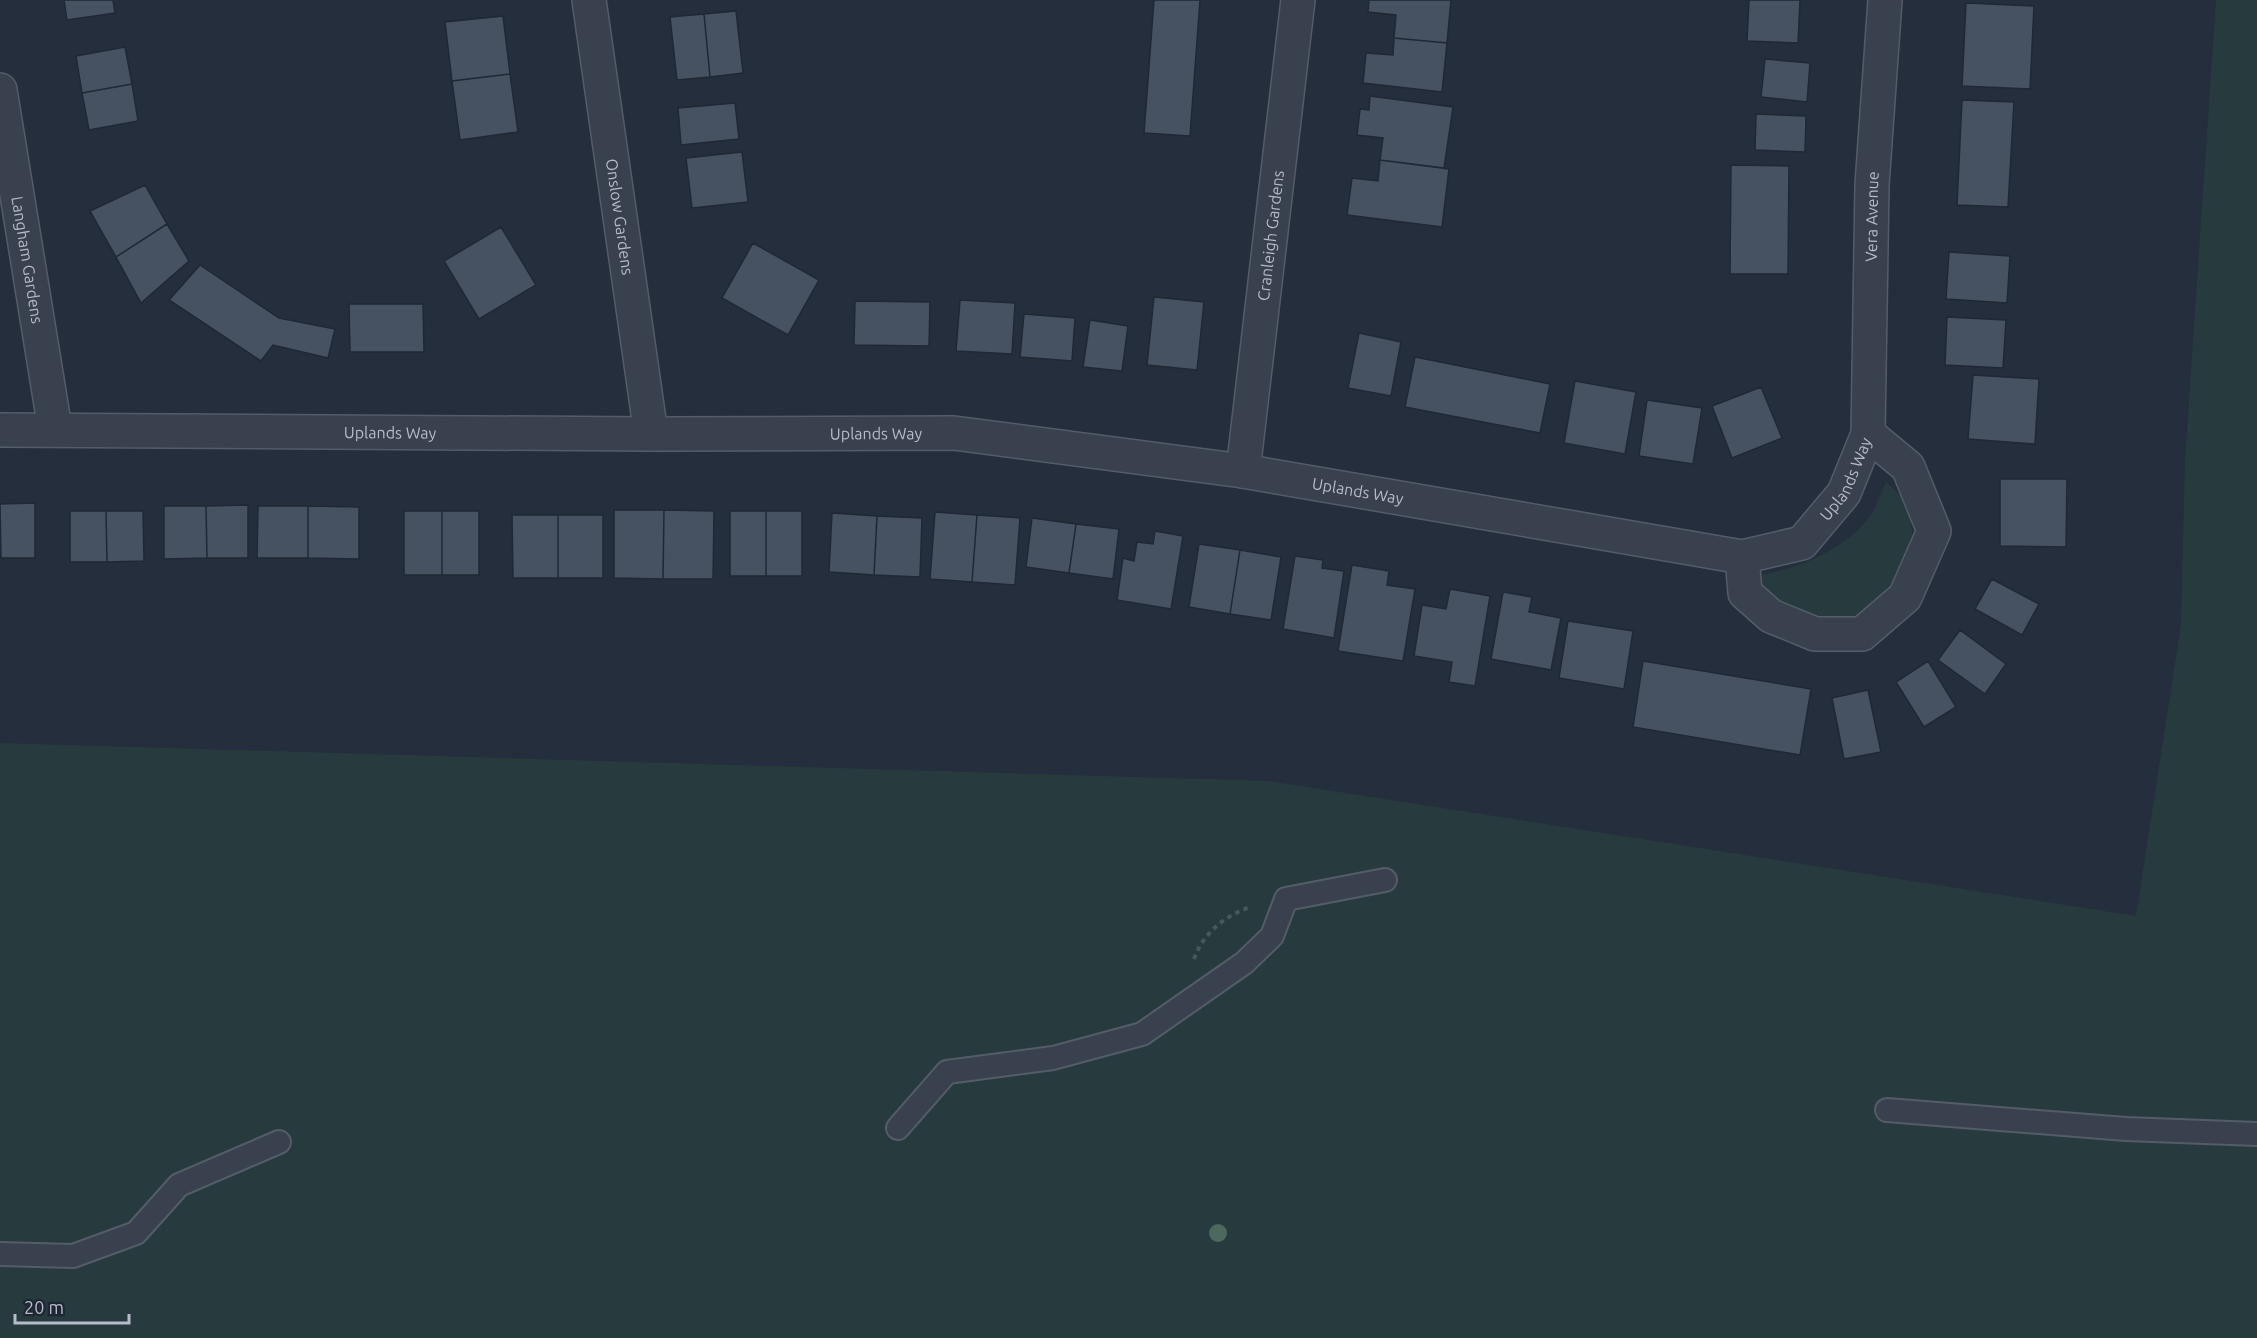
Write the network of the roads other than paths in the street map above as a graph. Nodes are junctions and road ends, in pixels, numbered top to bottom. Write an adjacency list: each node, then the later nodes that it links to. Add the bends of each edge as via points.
1 (589, 0): 7 (street, Onslow Gardens)
2 (1298, 0): 9 (street, Cranleigh Gardens)
3 (1885, 0): 8 (street, Vera Avenue, via 1872,185)
4 (0, 90): 5 (street, Langham Gardens)
5 (55, 429): 6 (street, Uplands Way); 7 (street, Uplands Way)
6 (0, 430)
7 (651, 434): 9 (street, Uplands Way, via 954,433)
8 (1868, 434): 10 (street, Uplands Way, via 1844,493 1802,543); 10 (street, Uplands Way, via 1908,467 1934,531 1905,597 1862,633 1815,634 1771,616 1745,593)
9 (1243, 471): 10 (street, Uplands Way)
10 (1742, 557)
11 (1385, 880): 13 (lane, via 1286,899 1272,936 1244,963 1142,1034 1053,1058 947,1072)
12 (1887, 1110): 14 (lane, via 2127,1129)
13 (898, 1128)
14 (2257, 1134)
15 (279, 1142): 16 (lane, via 179,1185 136,1233 73,1256)
16 (0, 1254)

